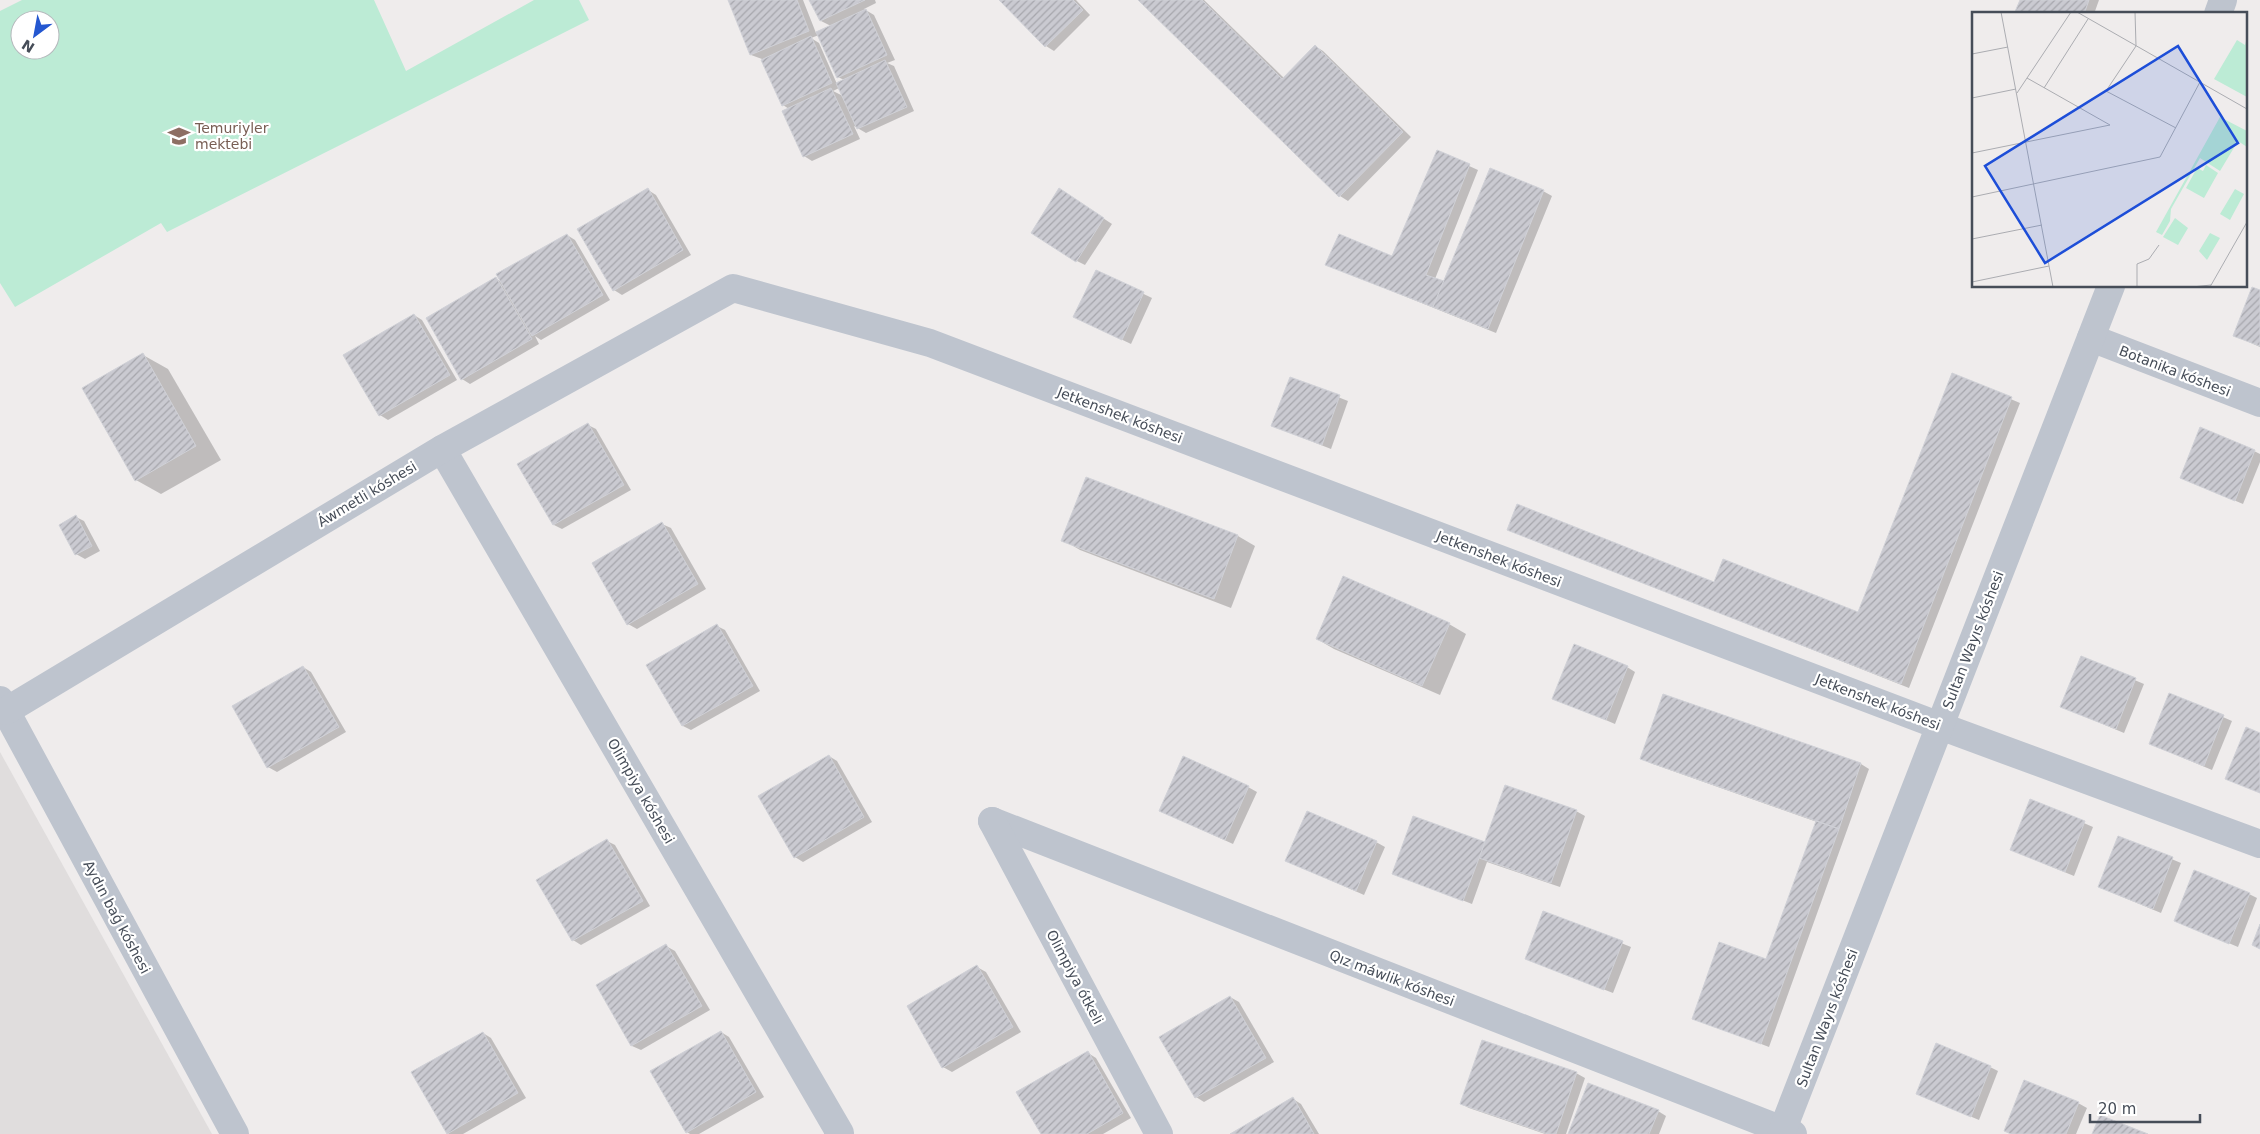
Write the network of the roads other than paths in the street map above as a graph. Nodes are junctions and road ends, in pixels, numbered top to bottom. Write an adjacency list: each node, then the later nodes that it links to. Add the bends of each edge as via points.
1 (2223, 0): 2 (street)
2 (2219, 12)
3 (733, 288): 7 (street, Áwmetli kóshesi); 9 (street, Jetkenshek kóshesi, via 930,343)
4 (2110, 288): 5 (street, Sultan Wayıs kóshesi)
5 (2091, 338): 6 (street, Botanika kóshesi); 9 (street, Sultan Wayıs kóshesi)
6 (2260, 403)
7 (442, 449): 8 (street, Áwmetli kóshesi); 14 (street, Olimpiya kóshesi)
8 (3, 705): 13 (street, Aydın baǵ kóshesi)
9 (1940, 726): 11 (street, Jetkenshek kóshesi); 12 (street, Sultan Wayıs kóshesi)
10 (992, 821): 12 (street, Qız máwlik kóshesi); 15 (street, Olimpiya ótkeli)
11 (2260, 844)
12 (1786, 1133)
13 (235, 1134)
14 (839, 1134)
15 (1159, 1134)

